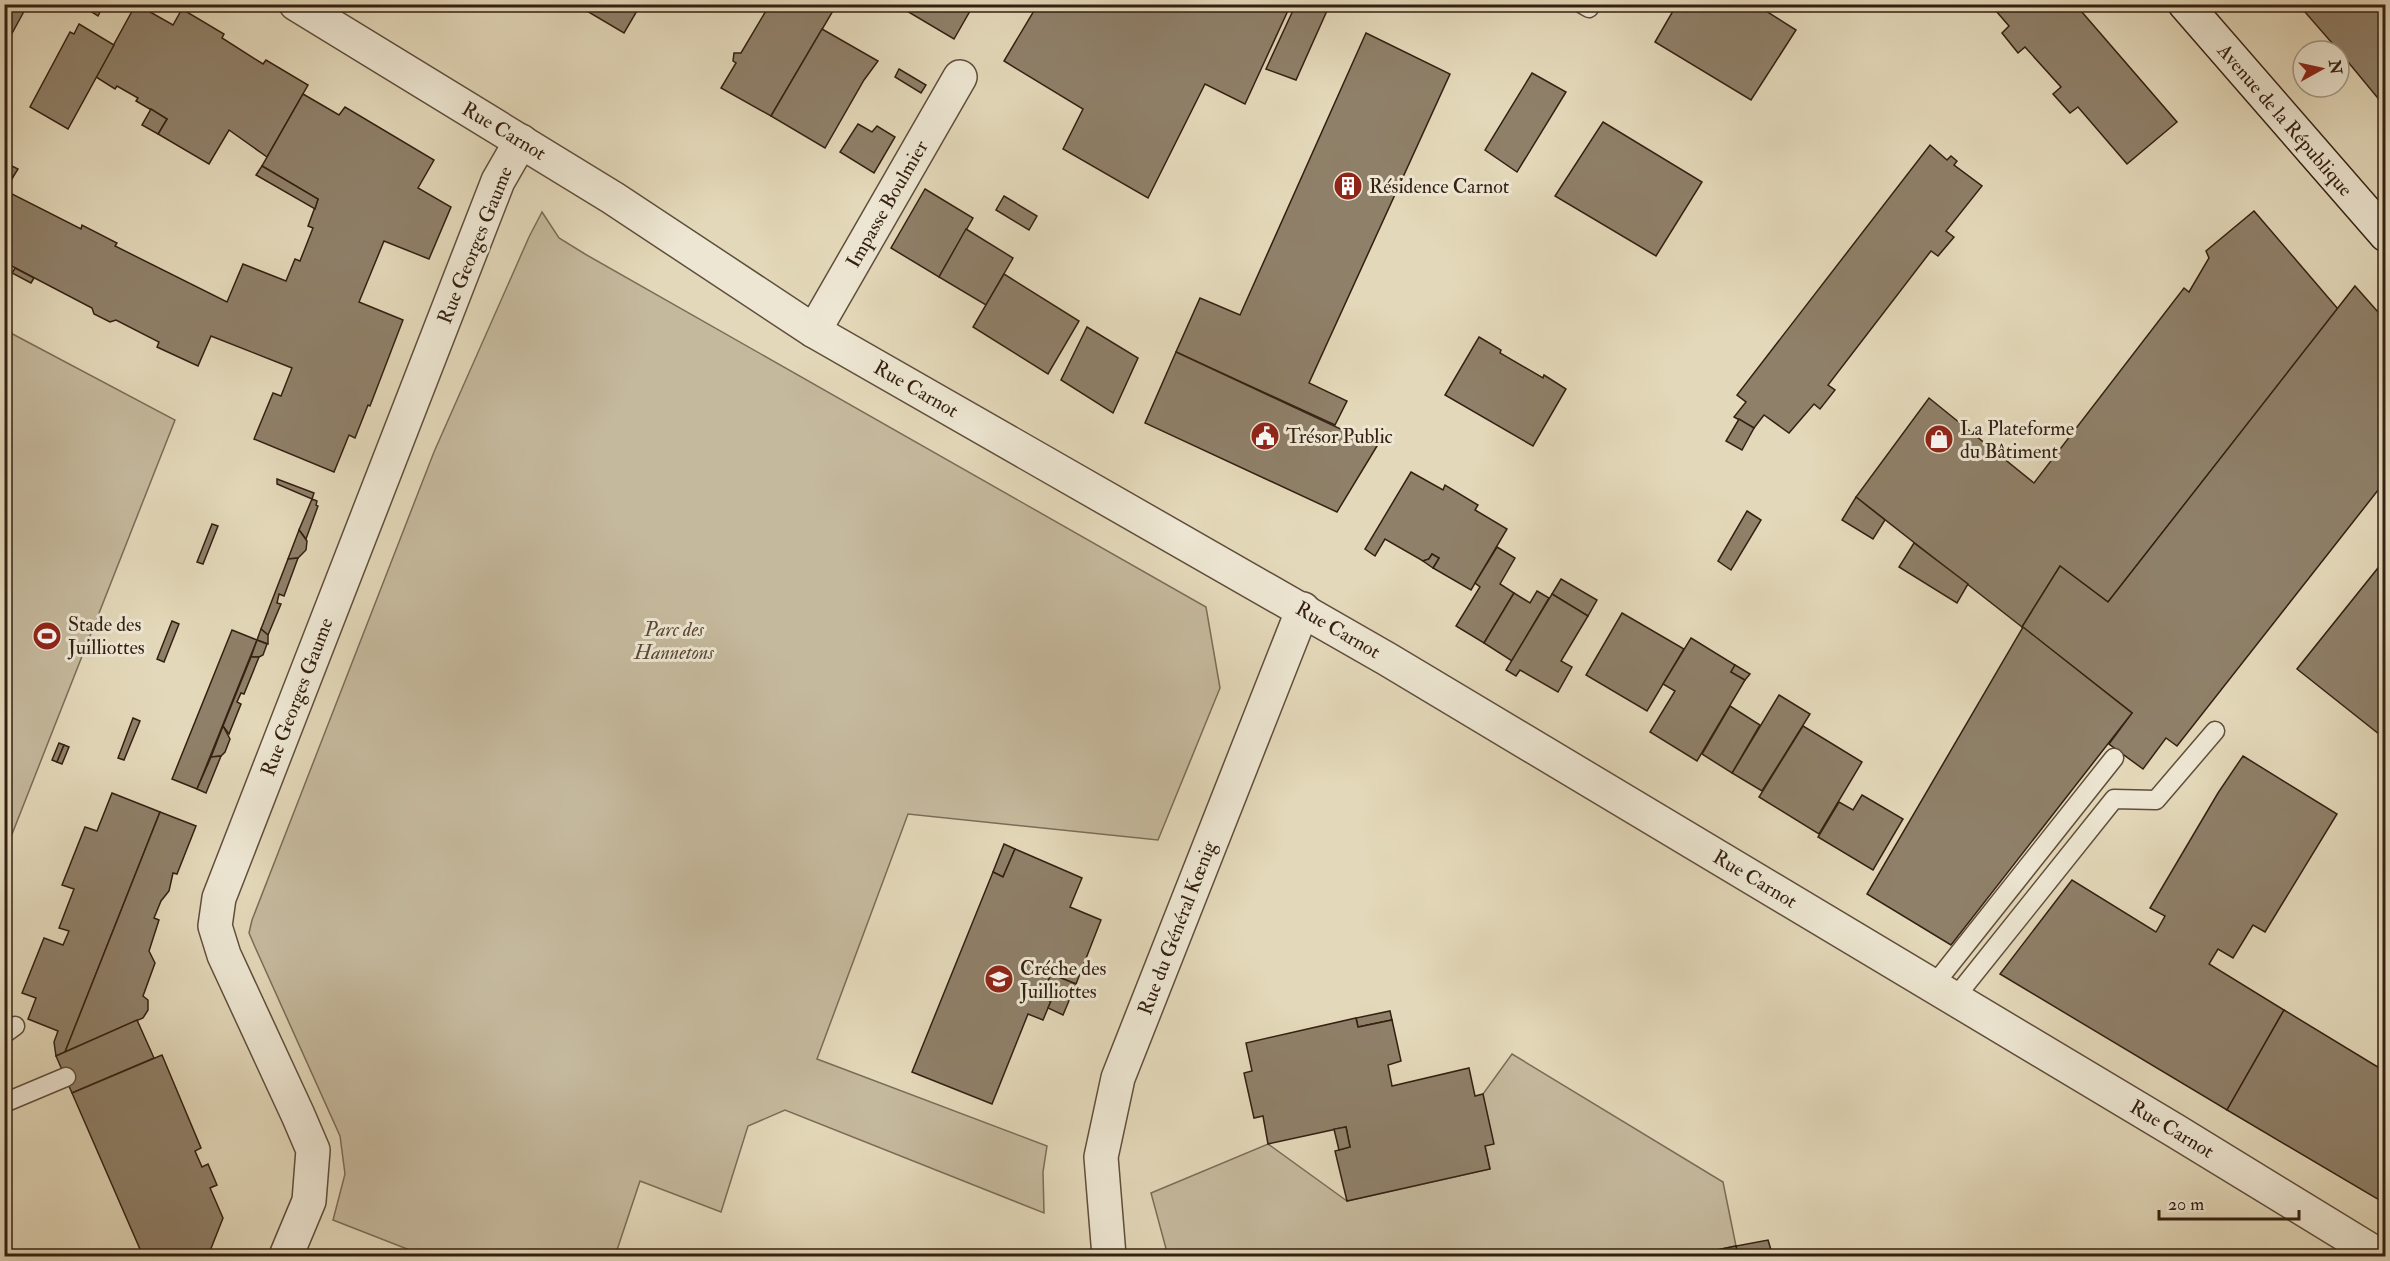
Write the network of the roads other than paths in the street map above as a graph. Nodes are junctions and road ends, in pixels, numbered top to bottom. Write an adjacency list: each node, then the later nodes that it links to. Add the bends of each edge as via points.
1 (297, 4): 4 (street, Rue Carnot)
2 (2186, 4): 5 (street, Avenue de la République)
3 (960, 77): 6 (street, Impasse Boulmier)
4 (521, 141): 6 (street, Rue Carnot); 13 (street, Rue Georges Gaume, via 498,181 219,898 215,926 224,955 313,1150 309,1201)
5 (2385, 235)
6 (814, 331): 7 (street, Rue Carnot)
7 (1303, 609): 10 (street, Rue Carnot); 14 (street, Rue du Général Kœnig, via 1118,1078 1101,1157)
8 (2215, 731): 10 (lane, via 2156,800 2114,799)
9 (2114, 758): 10 (lane, via 1972,936)
10 (1944, 992): 15 (street, Rue Carnot)
11 (66, 1077): 12 (lane)
12 (4, 1103)
13 (285, 1257)
14 (1109, 1257)
15 (2380, 1257)

